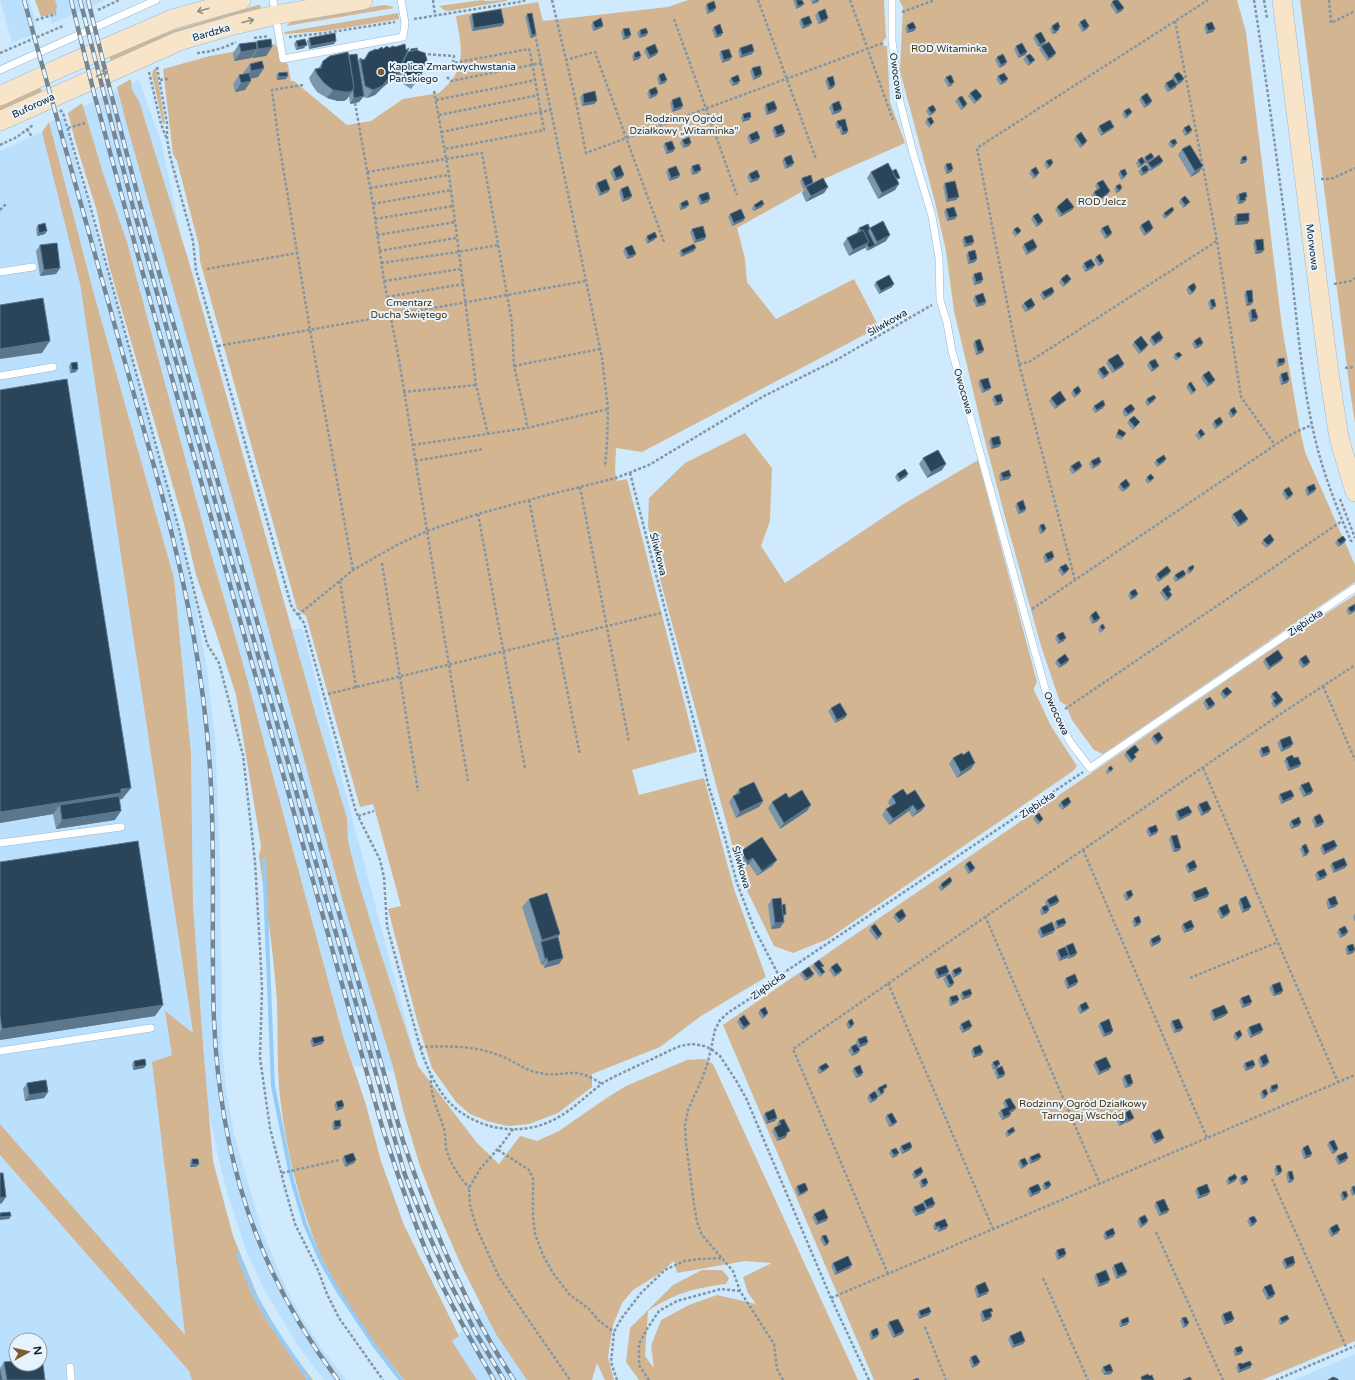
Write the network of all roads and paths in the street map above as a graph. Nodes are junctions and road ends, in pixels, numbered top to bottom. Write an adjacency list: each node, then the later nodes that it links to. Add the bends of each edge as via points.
1 (119, 0): 18 (path)
2 (156, 0): 42 (lane)
3 (241, 0): 52 (main road, one-way to 52, via 173,19)
4 (363, 0): 17 (main road, Bardzka)
5 (401, 0): 17 (lane, via 405,23 403,37 283,59)
6 (433, 0): 22 (path)
7 (526, 0): 22 (path)
8 (552, 0): 37 (path)
9 (758, 0): 44 (path)
10 (850, 0): 34 (path)
11 (892, 0): 107 (lane, Owocowa, via 892,41 900,102 932,216 939,258)
12 (935, 0): 20 (path)
13 (1208, 0): 26 (path)
14 (1254, 0): 122 (path)
15 (1282, 0): 132 (main road, Morwowa, via 1329,373 1339,438)
16 (1329, 0): 19 (path, via 1331,23)
17 (274, 7): 49 (main road, Bardzka, one-way to 17, via 179,41)
18 (98, 10)
19 (1355, 11)
20 (904, 12)
21 (56, 14): 25 (path)
22 (435, 15): 23 (path)
23 (410, 19)
24 (674, 19): 56 (path)
25 (36, 20)
26 (1174, 21): 89 (path); 113 (path, via 977,148)
27 (398, 22): 32 (path)
28 (62, 26): 35 (path)
29 (534, 28): 38 (path)
30 (274, 35): 31 (path)
31 (248, 38)
32 (285, 38)
33 (883, 43): 34 (path)
34 (867, 49): 44 (path); 61 (path)
35 (0, 53)
36 (416, 53): 40 (path, via 454,56 453,63 460,63 529,48)
37 (565, 60): 69 (path, via 594,52); 69 (path, via 586,154)
38 (541, 63): 40 (path); 57 (path)
39 (157, 64): 45 (path)
40 (533, 65): 43 (path, via 451,81); 47 (path)
41 (148, 68): 68 (path)
42 (0, 70)
43 (447, 77)
44 (786, 79): 56 (path); 72 (path)
45 (160, 80): 46 (path); 68 (path)
46 (169, 80)
47 (536, 80): 51 (path); 53 (path)
48 (303, 85): 94 (path, via 272,90)
49 (67, 90): 60 (main road, Buforowa)
50 (434, 91): 53 (path)
51 (539, 95): 58 (path); 59 (path)
52 (0, 96)
53 (436, 100): 59 (path)
54 (355, 103): 75 (path)
55 (59, 108): 65 (path)
56 (707, 109): 69 (path); 80 (path)
57 (550, 110): 58 (path); 102 (path)
58 (542, 112): 66 (path); 71 (path, via 544,130)
59 (439, 116): 66 (path)
60 (0, 121)
61 (893, 121)
62 (85, 122): 65 (path)
63 (36, 123): 64 (path)
64 (26, 128): 67 (path); 70 (path, via 17,138)
65 (68, 128): 186 (path, via 177,522 207,644 219,663 242,755 255,862 262,988 260,1058 270,1128)
66 (441, 132): 71 (path)
67 (32, 137)
68 (167, 139): 111 (path, via 193,241 196,270)
69 (626, 139): 90 (path)
70 (0, 145)
71 (445, 149): 73 (path)
72 (816, 159)
73 (446, 160): 75 (path); 76 (path); 91 (path, via 482,153)
74 (1355, 168): 77 (path, via 1331,179)
75 (367, 172): 78 (path)
76 (449, 175): 78 (path); 79 (path)
77 (1321, 179)
78 (370, 188): 82 (path)
79 (451, 190): 82 (path); 83 (path)
80 (737, 195)
81 (7, 203): 84 (path)
82 (373, 204): 85 (path)
83 (453, 206): 85 (path); 86 (path)
84 (0, 210)
85 (375, 219): 87 (path)
86 (455, 222): 87 (path); 88 (path)
87 (377, 235): 92 (path)
88 (456, 238): 92 (path); 93 (path)
89 (1217, 241): 113 (path, via 1028,362); 126 (path, via 1241,396)
90 (664, 242)
91 (498, 245): 93 (path); 105 (path)
92 (379, 251): 95 (path)
93 (458, 252): 95 (path); 98 (path)
94 (297, 253): 97 (path); 110 (path)
95 (381, 263): 101 (path)
96 (33, 267): 99 (lane)
97 (207, 269)
98 (460, 269): 101 (path); 103 (path)
99 (0, 272)
100 (1355, 278): 104 (path)
101 (384, 281): 106 (path)
102 (586, 281): 105 (path); 112 (path)
103 (463, 284): 106 (path); 108 (path)
104 (1334, 284)
105 (506, 295): 108 (path); 114 (path, via 512,323)
106 (387, 297): 109 (path)
107 (940, 300): 130 (path, Śliwkowa, via 838,359 764,396 649,465); 160 (lane, Owocowa, via 1046,692 1070,742)
108 (466, 303): 109 (path); 119 (path)
109 (390, 315): 110 (path); 120 (path)
110 (310, 330): 111 (path); 139 (path)
111 (218, 346): 145 (path, via 291,605)
112 (600, 349): 114 (path); 121 (path)
113 (1019, 364): 141 (path)
114 (514, 366): 123 (path)
115 (53, 367): 118 (lane)
116 (1355, 367): 117 (path)
117 (1345, 368)
118 (0, 376)
119 (476, 385): 120 (path); 124 (path)
120 (403, 392): 125 (path)
121 (608, 409): 123 (path); 129 (path)
122 (1312, 425): 126 (path); 135 (path, via 1320,458)
123 (527, 428): 124 (path)
124 (488, 434): 125 (path)
125 (412, 445): 128 (path)
126 (1275, 445): 141 (path)
127 (484, 449): 128 (path)
128 (415, 461): 136 (path)
129 (605, 467)
130 (630, 473): 131 (path); 171 (path, Śliwkowa, via 708,784 737,883 754,928)
131 (580, 487): 133 (path); 146 (path)
132 (1355, 492)
133 (529, 500): 134 (path); 147 (path)
134 (478, 514): 136 (path); 148 (path)
135 (1342, 521): 137 (path); 155 (path)
136 (427, 531): 139 (path); 149 (path)
137 (1353, 541)
138 (382, 563): 151 (path)
139 (353, 570): 140 (path)
140 (340, 580): 145 (path); 153 (path)
141 (1075, 580): 143 (path)
142 (1355, 588): 160 (lane, Ziębicka)
143 (1031, 610)
144 (661, 613): 146 (path)
145 (298, 615): 165 (path, via 304,622)
146 (606, 626): 147 (path); 156 (path)
147 (556, 638): 148 (path); 157 (path)
148 (504, 651): 149 (path); 159 (path)
149 (449, 665): 151 (path); 162 (path)
150 (1355, 665): 152 (path)
151 (399, 675): 153 (path); 163 (path)
152 (1323, 686): 158 (path); 161 (path)
153 (356, 688): 154 (path)
154 (328, 694)
155 (1067, 708)
156 (629, 742)
157 (580, 756)
158 (1355, 760)
159 (525, 768)
160 (1090, 768): 171 (path, Ziębicka)
161 (1203, 768): 168 (path); 170 (path)
162 (468, 781)
163 (418, 791)
164 (374, 811): 165 (path)
165 (358, 816): 175 (path, via 380,860 384,877 387,926)
166 (121, 827): 167 (lane)
167 (0, 842)
168 (1083, 850): 169 (path); 183 (path)
169 (985, 916): 173 (path); 188 (path)
170 (1278, 942): 172 (path); 180 (path)
171 (778, 976): 176 (path, Ziębicka, via 720,1020)
172 (1190, 978)
173 (888, 983): 190 (path); 193 (path, via 793,1049)
174 (152, 1028): 177 (lane)
175 (420, 1047): 178 (path); 181 (path, via 467,1047 502,1057 536,1072 552,1075 575,1073)
176 (711, 1049): 181 (path, via 692,1044 680,1046); 192 (path, via 702,1079 688,1110 685,1125 686,1143 697,1222 702,1235); 196 (path, via 724,1061 746,1098)
177 (0, 1051)
178 (431, 1074): 182 (path, via 448,1101 468,1117 490,1126); 189 (path, via 433,1099 445,1132 450,1162)
179 (1355, 1075): 180 (path)
180 (1338, 1082): 183 (path)
181 (602, 1084): 182 (path, via 555,1119 533,1127)
182 (513, 1129): 184 (path)
183 (1207, 1138): 188 (path)
184 (498, 1150): 189 (path, via 480,1169); 198 (path, via 529,1170 534,1179 535,1234 553,1273 569,1294)
185 (339, 1160): 186 (path)
186 (282, 1174): 203 (path, via 295,1224 318,1270 326,1294 339,1318)
187 (1272, 1179): 200 (path)
188 (1100, 1184): 190 (path)
189 (469, 1188): 204 (path, via 470,1205 477,1229 499,1278)
190 (993, 1229): 193 (path)
191 (1156, 1232): 211 (path)
192 (723, 1258): 195 (path, via 733,1271); 198 (path, via 684,1261 665,1270 641,1293 621,1318)
193 (888, 1274): 196 (path)
194 (1043, 1278): 210 (path)
195 (740, 1291): 206 (path, via 721,1289 677,1301 659,1311 639,1344 639,1365); 207 (path, via 774,1344 777,1369)
196 (831, 1298): 208 (path)
197 (924, 1327): 209 (path)
198 (614, 1332): 205 (path, via 610,1362)
199 (1355, 1346): 200 (path)
200 (1347, 1350): 212 (path)
201 (70, 1367): 202 (lane)
202 (71, 1380)
203 (383, 1380)
204 (570, 1380)
205 (617, 1380)
206 (649, 1380)
207 (783, 1380)
208 (869, 1380)
209 (946, 1380)
210 (1088, 1380)
211 (1223, 1380)
212 (1276, 1380)

